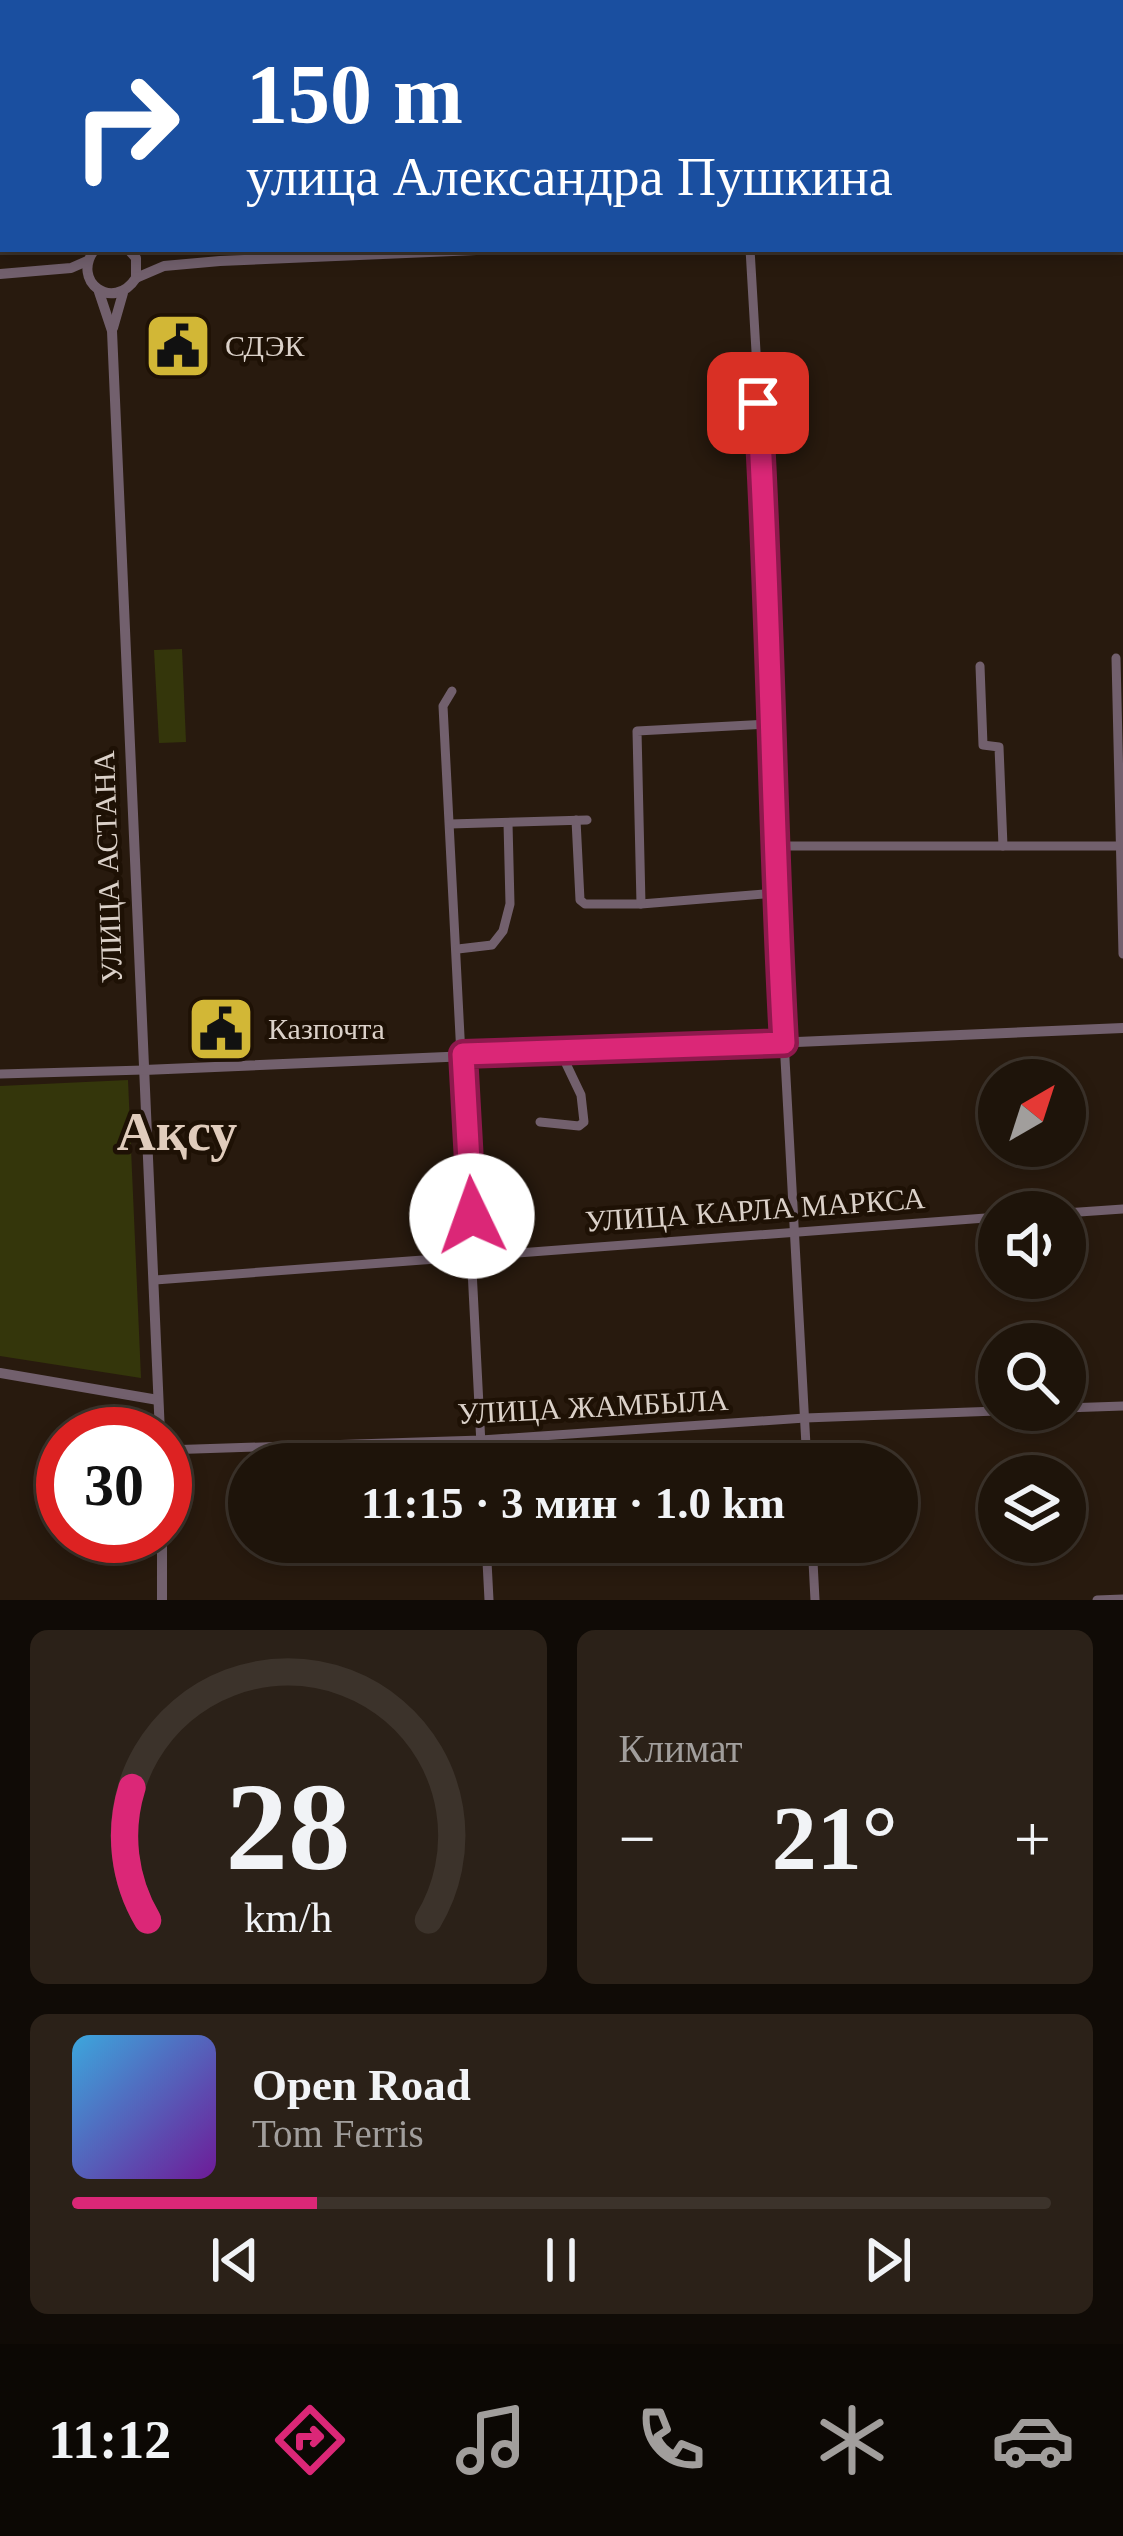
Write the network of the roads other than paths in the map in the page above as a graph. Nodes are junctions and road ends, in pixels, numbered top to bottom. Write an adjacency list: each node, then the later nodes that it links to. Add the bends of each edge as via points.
1 (93, 252): 5 (street)
2 (441, 252): 6 (street)
3 (750, 252): 17 (street)
4 (132, 253): 6 (street); 9 (street)
5 (87, 260): 7 (street); 10 (street)
6 (164, 266): 9 (street)
7 (71, 268): 8 (street); 10 (street)
8 (0, 274)
9 (136, 278): 12 (street)
10 (88, 281): 11 (street)
11 (99, 292): 12 (street); 13 (street)
12 (123, 292): 13 (street)
13 (112, 331): 31 (street, УЛИЦА АСТАНА)
14 (1116, 658): 20 (street)
15 (980, 666): 22 (street, via 983,746 999,747)
16 (452, 691): 19 (street, via 443,706)
17 (770, 724): 21 (street); 24 (street, via 637,731)
18 (508, 823): 19 (street); 24 (street, via 582,820 580,900); 25 (street, via 507,922 492,945)
19 (450, 824): 25 (street)
20 (1121, 844): 22 (street); 26 (street)
21 (775, 846): 22 (street); 23 (street)
22 (1003, 846)
23 (776, 893): 24 (street); 28 (street)
24 (641, 904)
25 (458, 949): 30 (street)
26 (1123, 954)
27 (1123, 1028): 28 (street)
28 (784, 1043): 29 (street); 37 (street)
29 (560, 1052): 30 (street); 33 (street, via 584,1122)
30 (463, 1054): 31 (street); 38 (street)
31 (144, 1070): 32 (street); 39 (street, УЛИЦА АСТАНА)
32 (0, 1074)
33 (540, 1122)
34 (1123, 1209): 35 (street)
35 (1086, 1212)
36 (978, 1218): 37 (street, УЛИЦА КАРЛА МАРКСА)
37 (797, 1229): 38 (street, УЛИЦА КАРЛА МАРКСА); 46 (street)
38 (474, 1256): 39 (street, УЛИЦА КАРЛА МАРКСА); 47 (street)
39 (155, 1280): 41 (street, УЛИЦА АСТАНА)
40 (0, 1373): 41 (street)
41 (158, 1400): 43 (street, УЛИЦА АСТАНА)
42 (1123, 1406): 44 (street)
43 (158, 1407)
44 (1086, 1407)
45 (978, 1412): 46 (street, УЛИЦА ЖАМБЫЛА)
46 (805, 1418): 47 (street, УЛИЦА ЖАМБЫЛА); 49 (street)
47 (481, 1440): 48 (street); 50 (street, УЛИЦА ЖАМБЫЛА)
48 (481, 1443)
49 (806, 1443)
50 (192, 1449)
51 (162, 1563): 55 (street)
52 (487, 1563): 56 (street)
53 (813, 1563): 57 (street)
54 (1123, 1599): 58 (street)
55 (162, 1600)
56 (489, 1600)
57 (815, 1600)
58 (1097, 1600)

